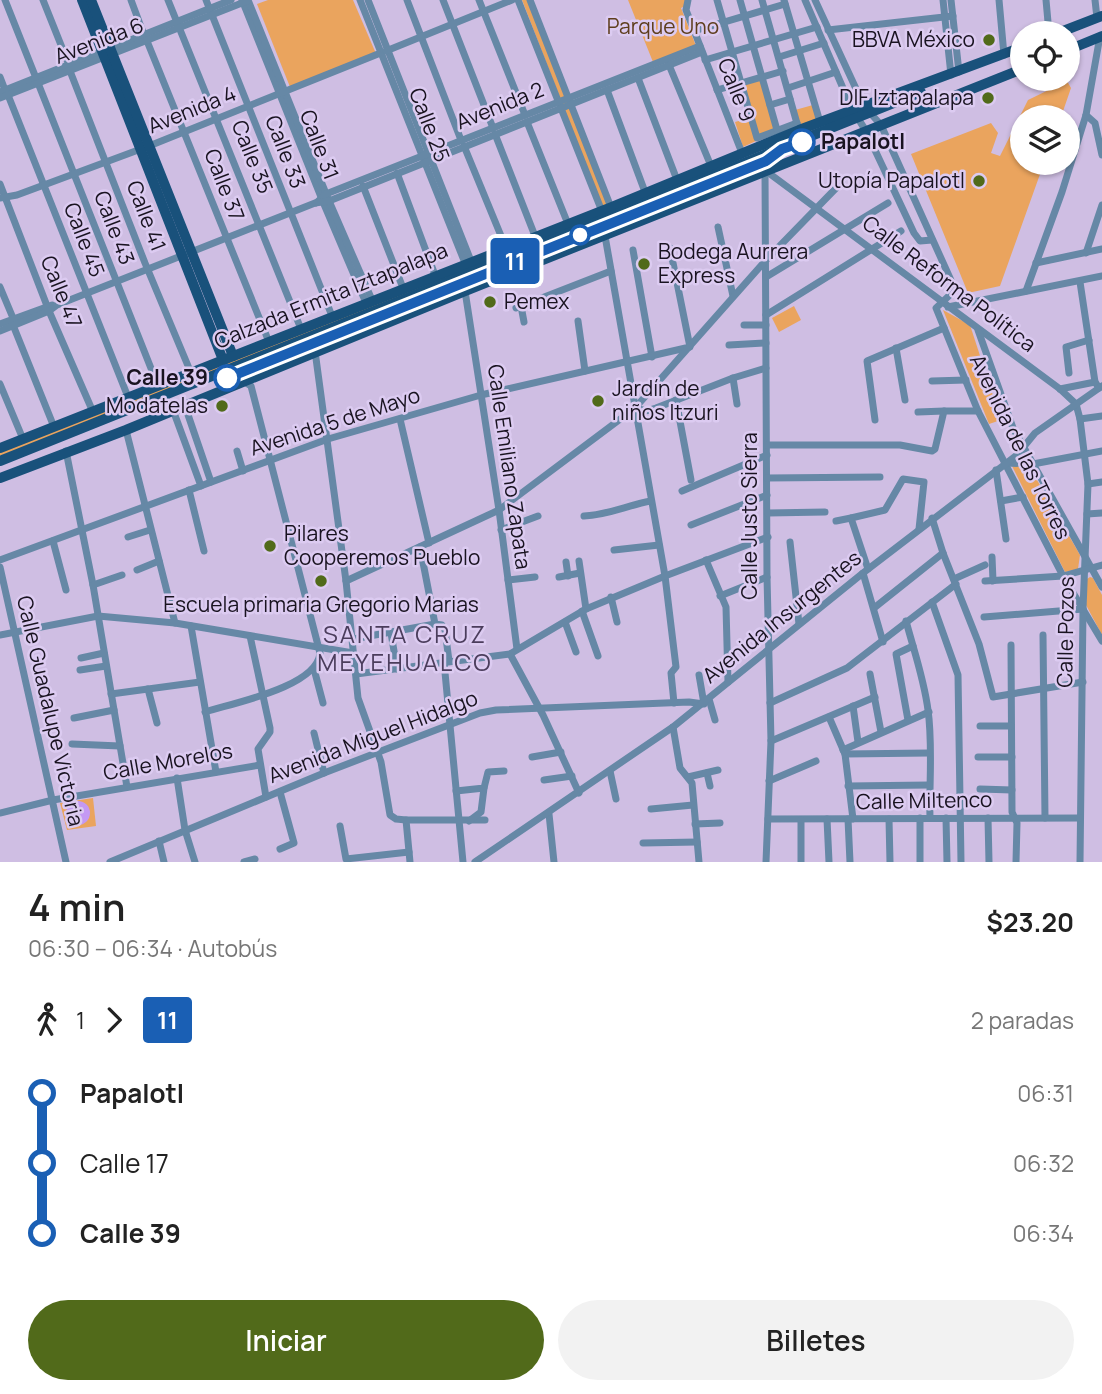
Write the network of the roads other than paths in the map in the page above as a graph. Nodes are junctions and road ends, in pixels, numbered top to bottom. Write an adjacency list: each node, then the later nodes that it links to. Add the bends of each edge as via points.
1 (5, 0): 69 (street, Calle 43)
2 (43, 0): 60 (street, Calle 41)
3 (82, 0): 56 (main road)
4 (91, 0): 56 (main road)
5 (131, 0): 46 (street, Calle 37)
6 (168, 0): 39 (street, Calle 35)
7 (206, 0): 30 (street, Calle 33)
8 (231, 0): 30 (street, Avenida 6)
9 (360, 0): 53 (street, Calle 25)
10 (368, 0): 53 (street, Calle 25)
11 (407, 0): 45 (street)
12 (443, 0): 37 (street)
13 (480, 0): 31 (street)
14 (512, 0): 31 (street, Avenida 4)
15 (518, 0): 79 (street)
16 (530, 0): 78 (street)
17 (688, 0): 42 (street, Calle 9, via 686,10)
18 (718, 0): 36 (street)
19 (740, 0): 32 (street)
20 (762, 0): 29 (street)
21 (943, 0): 33 (street)
22 (951, 0): 33 (street)
23 (999, 0): 57 (street)
24 (1046, 0): 35 (street)
25 (1095, 0): 34 (street)
26 (247, 1): 30 (street, Avenida 6); 75 (street, Calle 31)
27 (810, 1): 40 (street); 41 (street)
28 (785, 2): 29 (street); 43 (street)
29 (765, 10): 32 (street); 47 (street)
30 (210, 12): 39 (street, Avenida 6); 81 (street, Calle 33)
31 (484, 12): 37 (street, Avenida 4); 86 (street)
32 (745, 16): 36 (street); 50 (street)
33 (949, 17): 41 (street); 62 (street)
34 (1099, 17): 38 (main road)
35 (1048, 21)
36 (724, 22): 42 (street); 51 (street)
37 (452, 24): 45 (street, Avenida 4); 90 (street)
38 (1080, 24)
39 (178, 25): 46 (street, Avenida 6); 85 (street, Calle 35)
40 (817, 27): 43 (street, Avenida 2); 48 (street)
41 (828, 30): 64 (street)
42 (694, 31): 54 (street, Calle 9)
43 (795, 34): 47 (street, Avenida 2); 52 (street)
44 (1101, 36): 49 (main road); 84 (street)
45 (421, 37): 53 (street, Avenida 4); 94 (street)
46 (146, 38): 56 (street, Avenida 6); 93 (street, Calle 37)
47 (774, 40): 50 (street, Avenida 2); 58 (street)
48 (824, 43): 52 (street); 65 (street)
49 (1080, 45)
50 (754, 46): 51 (street, Avenida 2); 67 (street)
51 (734, 51): 54 (street, Avenida 2); 71 (street)
52 (800, 51): 58 (street); 70 (street)
53 (382, 52): 75 (street, Avenida 4); 98 (street, Calle 25)
54 (702, 52): 59 (street, Avenida 2); 74 (street, Calle 9); 78 (street, Avenida 2)
55 (1010, 52): 57 (main road, Calzada Ermita Iztapalapa)
56 (107, 53): 60 (street, Avenida 6); 95 (main road)
57 (1004, 55): 62 (main road, Calzada Ermita Iztapalapa)
58 (779, 57): 61 (street)
59 (669, 65): 68 (street, Avenida 2); 100 (street)
60 (70, 68): 69 (street, Avenida 6); 99 (street, Calle 41)
61 (783, 71): 67 (street); 72 (street)
62 (955, 73): 82 (main road, Calzada Ermita Iztapalapa)
63 (1010, 74): 88 (main road)
64 (849, 75): 65 (street); 82 (street)
65 (838, 76): 70 (street); 83 (street)
66 (0, 77): 76 (street, Calle 45)
67 (762, 77): 71 (street); 80 (street)
68 (638, 78): 73 (street, Avenida 2); 104 (street)
69 (37, 81): 76 (street, Avenida 6); 102 (street, Calle 43)
70 (808, 82): 72 (street); 87 (street)
71 (743, 83): 74 (street); 91 (street, via 758,138)
72 (788, 88): 77 (street)
73 (607, 90): 78 (street, Avenida 2); 109 (street)
74 (718, 90): 96 (street, Calle 9)
75 (283, 93): 81 (street, Avenida 4); 110 (street, Calle 31)
76 (3, 94): 107 (street, Calle 45)
77 (790, 99): 80 (street); 89 (street)
78 (571, 101): 79 (street, Avenida 2); 116 (street)
79 (560, 105): 86 (street, Avenida 2); 116 (street)
80 (770, 105): 91 (street)
81 (249, 107): 85 (street, Avenida 4); 115 (street, Calle 33)
82 (867, 109): 83 (main road, Calzada Ermita Iztapalapa); 88 (street)
83 (856, 113): 87 (main road, Calzada Ermita Iztapalapa); 92 (street); 116 (main road, Calzada Ermita Iztapalapa)
84 (1086, 115): 97 (street, via 1095,122); 135 (street)
85 (218, 119): 93 (street, Avenida 4); 118 (street, Calle 35)
86 (526, 119): 90 (street, Avenida 2); 117 (street)
87 (820, 122): 89 (main road, Calzada Ermita Iztapalapa)
88 (881, 125): 92 (main road); 125 (street)
89 (798, 127): 91 (street); 96 (main road, Calzada Ermita Iztapalapa)
90 (494, 131): 94 (street, Avenida 2); 122 (street)
91 (777, 131)
92 (866, 131): 101 (main road); 125 (street, via 917,239)
93 (185, 132): 95 (street, Avenida 4); 124 (street, Calle 37)
94 (463, 143): 98 (street, Avenida 2); 126 (street)
95 (144, 148): 99 (street, Avenida 4); 131 (main road)
96 (742, 153): 100 (main road, Calzada Ermita Iztapalapa)
97 (1102, 155)
98 (427, 158): 103 (street, Avenida 2); 110 (street, Avenida 2); 134 (street, Calle 25)
99 (107, 161): 102 (street, Avenida 4); 136 (street, Calle 41)
100 (710, 166): 104 (main road, Calzada Ermita Iztapalapa)
101 (765, 170): 114 (street, Calle Reforma Política); 123 (main road); 133 (street, Calle Justo Sierra)
102 (74, 173): 107 (street, Avenida 4); 141 (street, Calle 43)
103 (397, 173): 108 (street, Avenida 2); 138 (street)
104 (677, 180): 109 (main road, Calzada Ermita Iztapalapa)
105 (842, 182): 114 (street)
106 (0, 184): 111 (street, Calle 47)
107 (43, 184): 111 (street, Avenida 4); 147 (street, Calle 45)
108 (363, 186): 110 (street, Avenida 2); 144 (street)
109 (645, 192): 116 (main road, Calzada Ermita Iztapalapa)
110 (323, 199): 115 (street, Avenida 2); 149 (street, Calle 31)
111 (3, 201): 151 (street, Calle 47)
112 (888, 203): 120 (street)
113 (1102, 205): 132 (street)
114 (816, 208): 120 (street, Calle Reforma Política); 133 (street)
115 (290, 213): 118 (street, Avenida 2); 153 (street, Calle 33)
116 (608, 215): 117 (main road, Calzada Ermita Iztapalapa); 123 (street); 173 (main road, Calzada Ermita Iztapalapa)
117 (568, 224): 122 (main road, Calzada Ermita Iztapalapa)
118 (259, 225): 124 (street, Avenida 2); 160 (street, Calle 35)
119 (718, 227): 148 (street)
120 (845, 229): 130 (street, Calle Reforma Política); 140 (street)
121 (901, 231): 130 (street)
122 (535, 236): 126 (main road, Calzada Ermita Iztapalapa)
123 (605, 236): 137 (street); 145 (main road)
124 (226, 238): 131 (street, Avenida 2); 165 (street, Calle 37)
125 (932, 240): 150 (street, via 954,287)
126 (506, 248): 134 (main road, Calzada Ermita Iztapalapa)
127 (670, 248): 168 (street)
128 (1102, 249): 132 (street)
129 (633, 250): 171 (street)
130 (872, 250): 150 (street, Calle Reforma Política); 152 (street)
131 (186, 253): 136 (street, Avenida 2); 173 (main road)
132 (1086, 253): 135 (street)
133 (766, 260): 140 (street, Calle Justo Sierra); 148 (street)
134 (468, 262): 138 (main road, Calzada Ermita Iztapalapa)
135 (1036, 263): 146 (street)
136 (147, 269): 141 (street, Avenida 2); 176 (street, Calle 41)
137 (611, 271): 156 (street, via 519,307); 172 (street)
138 (435, 275): 144 (main road, Calzada Ermita Iztapalapa)
139 (1102, 276): 142 (street)
140 (766, 277): 152 (street, Calle Justo Sierra)
141 (116, 282): 147 (street, Avenida 2); 184 (street, Calle 43)
142 (1080, 282): 146 (street); 164 (street)
143 (0, 287): 155 (street)
144 (403, 288): 149 (main road, Calzada Ermita Iztapalapa)
145 (465, 291): 170 (main road); 186 (street, Calle Emiliano Zapata)
146 (1026, 291): 150 (street)
147 (86, 294): 151 (street, Avenida 2); 187 (street, Calle 45)
148 (733, 296): 168 (street)
149 (369, 302): 153 (main road, Calzada Ermita Iztapalapa)
150 (944, 305): 161 (street, Avenida de las Torres, via 936,308); 162 (street, Calle Reforma Política)
151 (48, 308): 155 (street, Avenida 2); 197 (street, Calle 47)
152 (766, 315): 159 (street, Calle Justo Sierra)
153 (332, 316): 160 (main road, Calzada Ermita Iztapalapa)
154 (578, 321): 175 (street)
155 (13, 322): 157 (street, Avenida 2); 163 (street, Avenida 2); 203 (street)
156 (524, 322)
157 (0, 324)
158 (744, 325): 159 (street)
159 (766, 325): 166 (street, Calle Justo Sierra)
160 (302, 328): 165 (main road, Calzada Ermita Iztapalapa)
161 (944, 328): 169 (street); 179 (street, Avenida de las Torres)
162 (978, 330): 185 (street, Calle Reforma Política); 208 (street, Avenida de las Torres)
163 (0, 331)
164 (1089, 340): 177 (street, via 1066,347); 183 (street)
165 (269, 342): 173 (main road, Calzada Ermita Iztapalapa)
166 (766, 343): 167 (street); 174 (street, Calle Justo Sierra)
167 (729, 345)
168 (690, 347): 171 (street, Avenida 5 de Mayo); 193 (street)
169 (896, 348): 189 (street); 202 (street, via 867,361)
170 (315, 351): 180 (main road); 206 (street)
171 (652, 357): 172 (street, Avenida 5 de Mayo)
172 (627, 362): 175 (street, Avenida 5 de Mayo); 193 (street)
173 (230, 363): 176 (main road, Calzada Ermita Iztapalapa); 180 (street); 216 (main road, Calzada Ermita Iztapalapa)
174 (766, 368): 178 (street); 207 (street, Calle Justo Sierra)
175 (585, 371): 186 (street, Avenida 5 de Mayo)
176 (191, 373): 184 (main road, Calzada Ermita Iztapalapa)
177 (1069, 373)
178 (733, 378): 188 (street); 190 (street)
179 (966, 380): 181 (street); 196 (street, Avenida de las Torres)
180 (243, 381): 192 (main road); 215 (street, via 251,386)
181 (932, 381)
182 (0, 384): 205 (street)
183 (1098, 385): 185 (street); 191 (street, Avenida Insurgentes)
184 (158, 386): 187 (main road, Calzada Ermita Iztapalapa)
185 (1060, 388): 191 (street, Calle Reforma Política)
186 (481, 395): 200 (street, Avenida 5 de Mayo); 238 (street, Calle Emiliano Zapata)
187 (128, 397): 197 (main road, Calzada Ermita Iztapalapa)
188 (676, 400): 193 (street, via 646,411); 225 (street)
189 (905, 400)
190 (737, 404)
191 (1076, 404): 201 (street, Calle Pozos); 208 (street, Avenida Insurgentes)
192 (185, 405): 194 (main road); 226 (street)
193 (635, 408): 235 (street); 238 (street)
194 (173, 411): 204 (main road); 230 (street)
195 (944, 411): 196 (street); 198 (street); 207 (street, via 932,450 900,444)
196 (978, 411): 217 (street, Avenida de las Torres)
197 (93, 412): 203 (main road, Calzada Ermita Iztapalapa)
198 (918, 412)
199 (1102, 416): 201 (street)
200 (400, 419): 206 (street, Avenida 5 de Mayo); 257 (street)
201 (1080, 419): 213 (street, Calle Pozos)
202 (875, 420)
203 (54, 427): 205 (main road, Calzada Ermita Iztapalapa)
204 (126, 430): 211 (main road); 237 (street)
205 (23, 439): 209 (main road, Calzada Ermita Iztapalapa)
206 (328, 439): 215 (street, Avenida 5 de Mayo); 286 (street)
207 (767, 445): 214 (street, Calle Justo Sierra)
208 (1023, 446): 217 (street, Avenida Insurgentes); 218 (street, Avenida de las Torres)
209 (0, 448)
210 (1102, 450): 213 (street)
211 (66, 451): 223 (main road); 250 (street)
212 (237, 451): 220 (street)
213 (1085, 454): 218 (street); 229 (street, Calle Pozos)
214 (767, 455): 224 (street, Calle Justo Sierra); 232 (street)
215 (271, 460): 220 (street, Avenida 5 de Mayo); 316 (street)
216 (0, 461)
217 (1005, 463): 218 (street); 219 (street, Avenida Insurgentes); 234 (street, Avenida de las Torres)
218 (1033, 464): 263 (street, Avenida de las Torres)
219 (996, 470): 236 (street); 246 (street, Avenida Insurgentes)
220 (243, 471): 226 (street, Avenida 5 de Mayo)
221 (932, 476): 227 (street)
222 (880, 477): 224 (street)
223 (0, 478)
224 (767, 478): 233 (street, Calle Justo Sierra)
225 (691, 480)
226 (211, 482): 230 (street, Avenida 5 de Mayo)
227 (924, 482): 245 (street, via 903,479 885,510); 249 (street)
228 (1102, 482): 229 (street)
229 (1088, 484): 242 (street, Calle Pozos)
230 (201, 486): 231 (street, Avenida 5 de Mayo)
231 (189, 490): 237 (street, Avenida 5 de Mayo); 262 (street)
232 (682, 491)
233 (767, 495): 240 (street, Calle Justo Sierra); 248 (street)
234 (1023, 497): 236 (street); 282 (street, Avenida de las Torres)
235 (651, 501): 244 (street); 259 (street)
236 (1001, 501): 255 (street)
237 (145, 507): 250 (street, Avenida 5 de Mayo); 251 (street)
238 (499, 510): 252 (street, Calle Emiliano Zapata); 257 (street)
239 (825, 512): 240 (street)
240 (768, 513): 254 (street, Calle Justo Sierra)
241 (1102, 513): 242 (street)
242 (1087, 514): 263 (street, Calle Pozos)
243 (538, 516): 252 (street)
244 (584, 516)
245 (851, 518): 247 (street); 276 (street)
246 (932, 518): 249 (street, Avenida Insurgentes); 264 (street)
247 (836, 521)
248 (691, 525)
249 (919, 528): 276 (street, Avenida Insurgentes)
250 (83, 530): 256 (street, Avenida 5 de Mayo); 288 (street)
251 (150, 530): 253 (street); 268 (street)
252 (501, 530): 285 (street, Calle Emiliano Zapata)
253 (128, 537)
254 (768, 537): 267 (street); 284 (street, Calle Justo Sierra)
255 (1006, 539)
256 (54, 541): 266 (street, Avenida 5 de Mayo); 290 (street)
257 (429, 542): 260 (street)
258 (790, 542): 304 (street)
259 (659, 545): 261 (street); 281 (street)
260 (420, 547): 286 (street); 303 (street)
261 (614, 550)
262 (204, 551)
263 (1085, 552): 274 (street, Avenida de las Torres)
264 (943, 553): 287 (street); 294 (street)
265 (992, 557): 282 (street, via 989,581)
266 (0, 560)
267 (706, 560): 281 (street); 291 (street)
268 (159, 561): 275 (street); 302 (street)
269 (579, 561): 277 (street)
270 (566, 562): 280 (street)
271 (985, 565): 287 (street)
272 (1102, 565): 274 (street)
273 (0, 567): 306 (street, Calle Guadalupe Victoria)
274 (1088, 569): 282 (street); 289 (street, Avenida de las Torres); 295 (street, Calle Pozos)
275 (137, 570)
276 (865, 571): 294 (street); 304 (street, Avenida Insurgentes)
277 (580, 573): 280 (street); 296 (street)
278 (122, 575): 288 (street)
279 (535, 576): 285 (street)
280 (568, 576): 283 (street)
281 (665, 576): 292 (street); 344 (street, via 676,667 670,673)
282 (1063, 576): 295 (street, Avenida de las Torres)
283 (559, 577)
284 (767, 577): 291 (street); 318 (street, Calle Justo Sierra)
285 (508, 580): 317 (street, Calle Emiliano Zapata)
286 (346, 581): 311 (street)
287 (955, 582): 293 (street); 339 (street, via 993,697)
288 (93, 585): 297 (street)
289 (1102, 587)
290 (66, 590)
291 (720, 596): 334 (street, via 727,616)
292 (611, 597): 296 (street); 301 (street)
293 (932, 602): 299 (street); 406 (street, via 958,675)
294 (874, 608): 313 (street)
295 (1083, 609): 298 (street); 312 (street, Avenida de las Torres); 335 (street, Calle Pozos)
296 (584, 610): 300 (street); 323 (street)
297 (98, 616): 302 (street); 306 (street); 320 (street)
298 (984, 617)
299 (906, 621): 313 (street); 315 (street)
300 (565, 622): 317 (street); 319 (street)
301 (617, 622)
302 (175, 623): 305 (street)
303 (435, 624): 307 (street); 325 (street, via 445,630)
304 (799, 624): 318 (street, Avenida Insurgentes)
305 (191, 626): 310 (street); 333 (street)
306 (15, 632): 308 (street); 398 (street, Calle Guadalupe Victoria)
307 (391, 633): 311 (street); 328 (street)
308 (0, 635)
309 (1043, 635): 337 (street)
310 (250, 636): 316 (street); 340 (street)
311 (353, 639): 321 (street)
312 (1102, 641)
313 (883, 642): 345 (street, via 847,668)
314 (1011, 645): 339 (street)
315 (913, 646): 350 (street); 354 (street, via 896,653)
316 (318, 648): 321 (street); 327 (street, via 320,659)
317 (517, 649): 322 (street)
318 (768, 649): 334 (street, Avenida Insurgentes); 345 (street, Calle Justo Sierra)
319 (576, 652)
320 (104, 653): 324 (street); 326 (street)
321 (353, 653): 330 (street)
322 (510, 654): 325 (street); 347 (street)
323 (598, 656)
324 (81, 658)
325 (446, 662): 328 (street); 356 (street)
326 (106, 666): 329 (street); 338 (street)
327 (314, 669): 340 (street, via 288,686); 343 (street)
328 (397, 669): 330 (street)
329 (80, 670)
330 (356, 674): 366 (street, via 358,698)
331 (870, 674): 341 (street)
332 (699, 675): 342 (street)
333 (200, 682): 336 (street); 349 (street)
334 (728, 682): 342 (street, Avenida Insurgentes)
335 (1083, 682): 337 (street); 410 (street, Calle Pozos)
336 (148, 689): 338 (street); 355 (street)
337 (1044, 689): 339 (street); 409 (street)
338 (111, 694): 348 (street)
339 (1012, 694): 358 (street)
340 (262, 695): 349 (street); 374 (street, via 270,732 258,749)
341 (875, 697): 346 (street); 360 (street)
342 (706, 701): 344 (street, Avenida Miguel Hidalgo); 353 (street); 359 (street, Avenida Insurgentes)
343 (323, 703)
344 (674, 703): 347 (street, Avenida Miguel Hidalgo)
345 (770, 703): 362 (street, Calle Justo Sierra)
346 (853, 706): 351 (street); 363 (street)
347 (539, 708): 356 (street, Avenida Miguel Hidalgo, via 496,709); 367 (street)
348 (114, 710): 352 (street); 365 (street)
349 (205, 712): 378 (street)
350 (929, 712): 354 (street); 369 (street)
351 (829, 717): 362 (street); 368 (street)
352 (74, 718)
353 (715, 720)
354 (908, 720): 360 (street)
355 (157, 723)
356 (451, 725): 366 (street, Avenida Miguel Hidalgo); 394 (street)
357 (980, 726): 358 (street)
358 (1011, 726): 372 (street)
359 (673, 727): 377 (street, Avenida Insurgentes); 382 (street, via 681,773)
360 (881, 732): 363 (street)
361 (314, 733): 379 (street)
362 (771, 741): 385 (street, Calle Justo Sierra)
363 (858, 742): 368 (street)
364 (72, 744): 365 (street)
365 (120, 746): 389 (street)
366 (379, 752): 379 (street, Avenida Miguel Hidalgo); 415 (street, via 390,815)
367 (561, 752): 370 (street); 381 (street)
368 (844, 752): 369 (street); 388 (street)
369 (929, 753): 386 (street)
370 (532, 757)
371 (978, 757): 372 (street)
372 (1012, 757): 392 (street)
373 (817, 761): 385 (street)
374 (260, 765): 378 (street, Calle Morelos); 396 (street)
375 (718, 770): 380 (street)
376 (504, 771): 390 (street, via 488,772)
377 (610, 771): 395 (street, Avenida Insurgentes); 397 (street)
378 (216, 772): 383 (street, Calle Morelos)
379 (324, 773): 393 (street, Avenida Miguel Hidalgo)
380 (707, 773): 382 (street); 387 (street)
381 (572, 776): 384 (street); 395 (street)
382 (688, 777): 399 (street)
383 (177, 778): 389 (street, Calle Morelos); 423 (street)
384 (544, 780)
385 (769, 780): 411 (street, Calle Justo Sierra)
386 (929, 785): 388 (street); 404 (street)
387 (710, 786)
388 (848, 786): 413 (street)
389 (127, 787): 398 (street, Calle Morelos)
390 (484, 788): 394 (street); 419 (street, via 481,812)
391 (980, 789): 392 (street)
392 (1012, 790): 408 (street)
393 (280, 792): 396 (street, Avenida Miguel Hidalgo); 427 (street, via 294,843)
394 (456, 792): 416 (street)
395 (579, 793): 402 (street, Avenida Insurgentes)
396 (266, 797): 423 (street, Avenida Miguel Hidalgo)
397 (616, 799)
398 (53, 800): 401 (street, Calle Morelos); 430 (street, Calle Guadalupe Victoria)
399 (693, 805): 400 (street); 421 (street)
400 (651, 808)
401 (0, 813)
402 (549, 814): 437 (street, Avenida Insurgentes); 438 (street)
403 (920, 818): 404 (street, Calle Miltenco); 414 (street, Calle Miltenco); 445 (street)
404 (930, 818): 405 (street, Calle Miltenco)
405 (946, 818): 406 (street, Calle Miltenco); 446 (street)
406 (960, 818): 407 (street, Calle Miltenco); 447 (street)
407 (988, 818): 408 (street, Calle Miltenco); 448 (street)
408 (1016, 818): 409 (street, Calle Miltenco); 449 (street)
409 (1045, 818): 410 (street, Calle Miltenco)
410 (1080, 818): 450 (street, Calle Pozos)
411 (768, 819): 418 (street, Calle Miltenco); 440 (street, Calle Justo Sierra)
412 (827, 819): 413 (street, Calle Miltenco); 418 (street, Calle Miltenco); 442 (street)
413 (851, 819): 414 (street, Calle Miltenco); 443 (street)
414 (889, 819): 444 (street)
415 (406, 820): 416 (street); 428 (street)
416 (459, 820): 419 (street); 436 (street)
417 (485, 820): 419 (street)
418 (801, 820): 441 (street)
419 (469, 821)
420 (720, 822): 421 (street)
421 (695, 824): 425 (street)
422 (340, 826): 428 (street, via 346,859)
423 (185, 830): 424 (street, Avenida Miguel Hidalgo); 433 (street)
424 (159, 841): 431 (street, Avenida Miguel Hidalgo); 432 (street)
425 (697, 842): 426 (street); 439 (street)
426 (643, 843)
427 (280, 849)
428 (409, 852): 435 (street)
429 (255, 859): 434 (street)
430 (66, 862)
431 (110, 862)
432 (164, 862)
433 (195, 862)
434 (244, 862)
435 (410, 862)
436 (463, 862)
437 (475, 862)
438 (554, 862)
439 (699, 862)
440 (766, 862)
441 (801, 862)
442 (829, 862)
443 (850, 862)
444 (890, 862)
445 (920, 862)
446 (947, 862)
447 (961, 862)
448 (989, 862)
449 (1016, 862)
450 (1080, 862)

